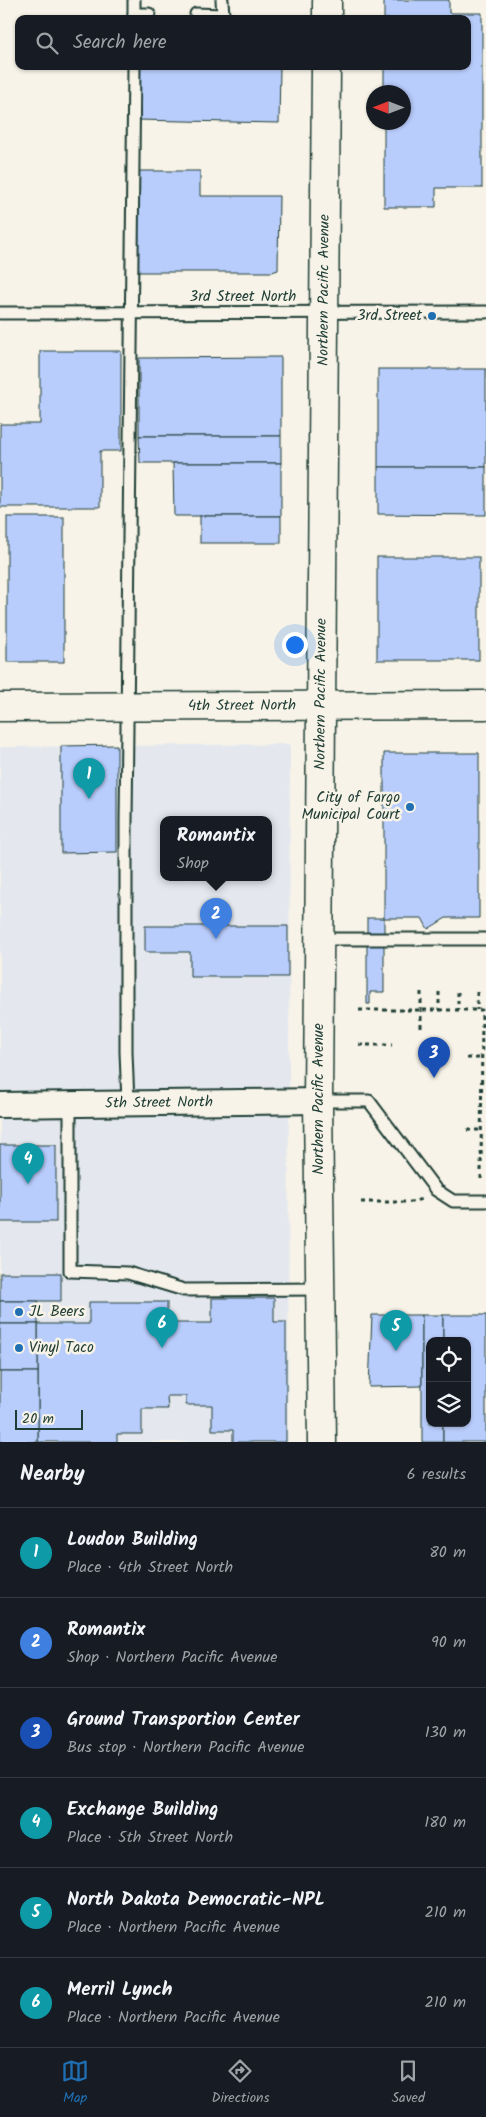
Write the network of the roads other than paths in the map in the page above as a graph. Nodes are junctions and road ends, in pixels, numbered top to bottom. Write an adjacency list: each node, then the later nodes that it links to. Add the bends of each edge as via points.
1 (134, 0): 6 (lane)
2 (222, 0): 5 (lane, via 223,15)
3 (327, 0): 8 (street)
4 (149, 14): 7 (lane)
5 (196, 14)
6 (134, 15)
7 (144, 15)
8 (326, 15)
9 (134, 70): 14 (lane)
10 (326, 70): 11 (street, Northern Pacific Avenue)
11 (324, 312): 12 (lane, 3rd Street North); 14 (lane, 3rd Street North); 17 (street, Northern Pacific Avenue)
12 (486, 312)
13 (0, 313): 14 (lane, 3rd Street North)
14 (131, 313): 16 (lane)
15 (486, 705): 17 (street, 4th Street North)
16 (127, 706): 17 (street, 4th Street North); 18 (street, 4th Street North); 22 (lane)
17 (321, 706): 19 (street, Northern Pacific Avenue)
18 (0, 707)
19 (320, 939): 20 (lane); 21 (street, Northern Pacific Avenue)
20 (486, 939)
21 (318, 1101): 22 (street, 5th Street North); 25 (lane, via 368,1102 436,1190 453,1201); 26 (street, Northern Pacific Avenue)
22 (128, 1103): 23 (street, 5th Street North)
23 (70, 1104): 24 (street, 5th Street North); 26 (lane, via 70,1271 128,1273 184,1290)
24 (0, 1105)
25 (486, 1201)
26 (321, 1289): 27 (street, Northern Pacific Avenue)
27 (322, 1442)

